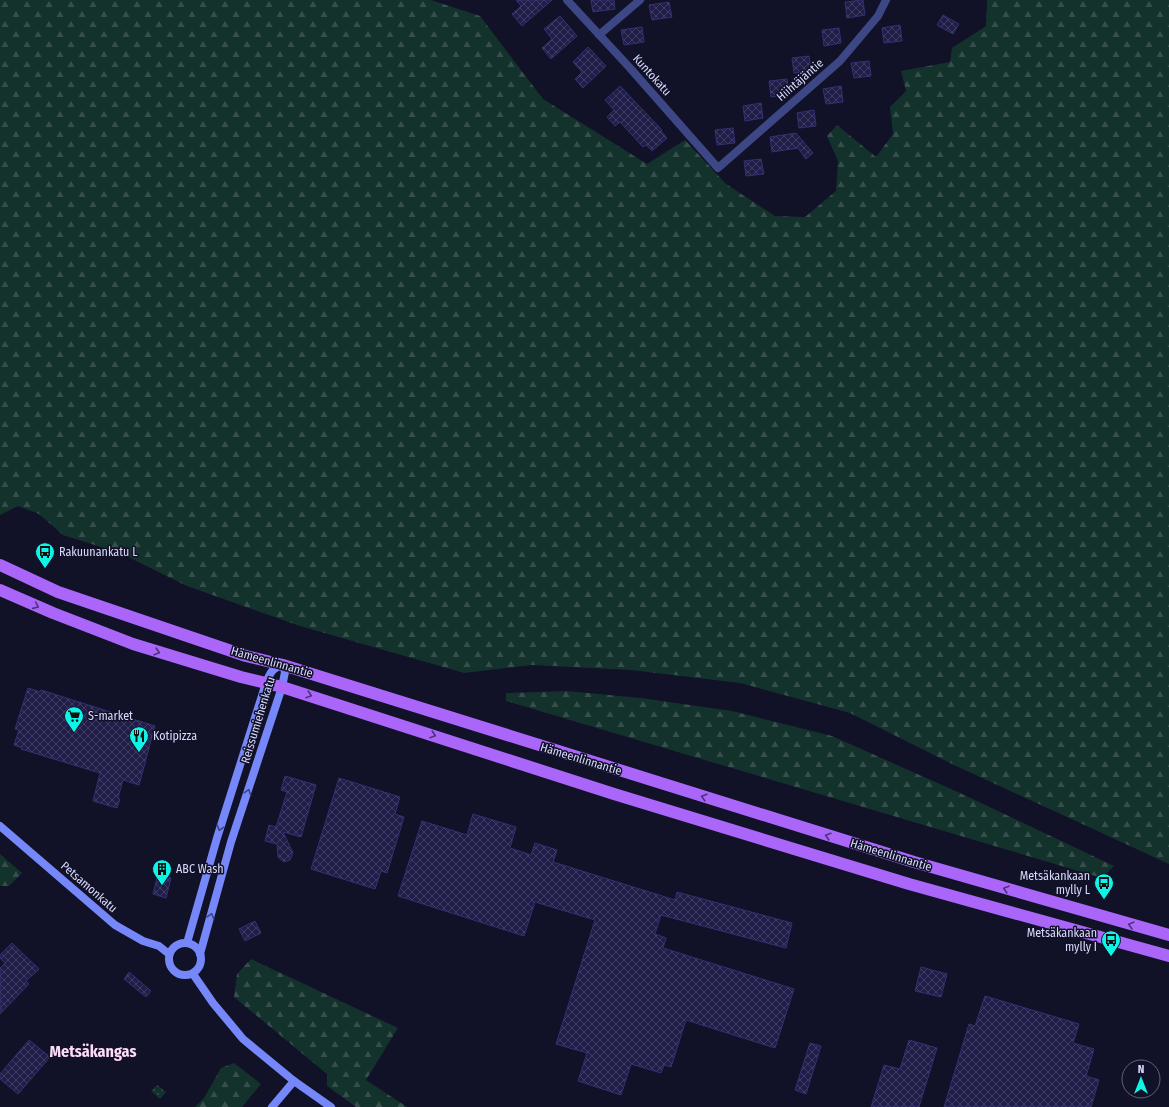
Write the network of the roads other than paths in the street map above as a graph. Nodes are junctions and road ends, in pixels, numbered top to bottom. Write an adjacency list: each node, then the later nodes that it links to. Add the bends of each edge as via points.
1 (567, 0): 4 (street, Kuntokatu)
2 (640, 0): 4 (street)
3 (886, 0): 5 (street, Hiihtäjäntie, via 878,16 840,61)
4 (600, 35): 5 (street, Kuntokatu)
5 (718, 168)
6 (0, 564): 8 (main road, Hämeenlinnantie, via 58,592 246,656)
7 (0, 590): 9 (main road, Hämeenlinnantie, one-way to 9, via 133,644)
8 (283, 665): 9 (street, Reissumiehenkatu, via 274,668); 10 (street, Reissumiehenkatu, via 285,672); 12 (main road, Hämeenlinnantie, one-way to 8, via 914,862)
9 (266, 683): 10 (main road, Hämeenlinnantie); 13 (street, Reissumiehenkatu, one-way to 13)
10 (282, 687): 15 (street, Reissumiehenkatu, one-way to 10, via 231,842); 16 (main road, Hämeenlinnantie, one-way to 16, via 614,794 909,884)
11 (0, 826): 14 (street, Petsamonkatu, via 114,925 143,941 159,946)
12 (1169, 935)
13 (187, 943): 14 (street, via 176,945); 15 (street, via 195,947)
14 (169, 954): 17 (street, via 169,965 176,974)
15 (200, 954): 17 (street, via 200,965)
16 (1169, 956)
17 (193, 974): 18 (street, via 243,1039)
18 (294, 1081): 19 (street); 20 (street)
19 (272, 1107)
20 (331, 1107)

